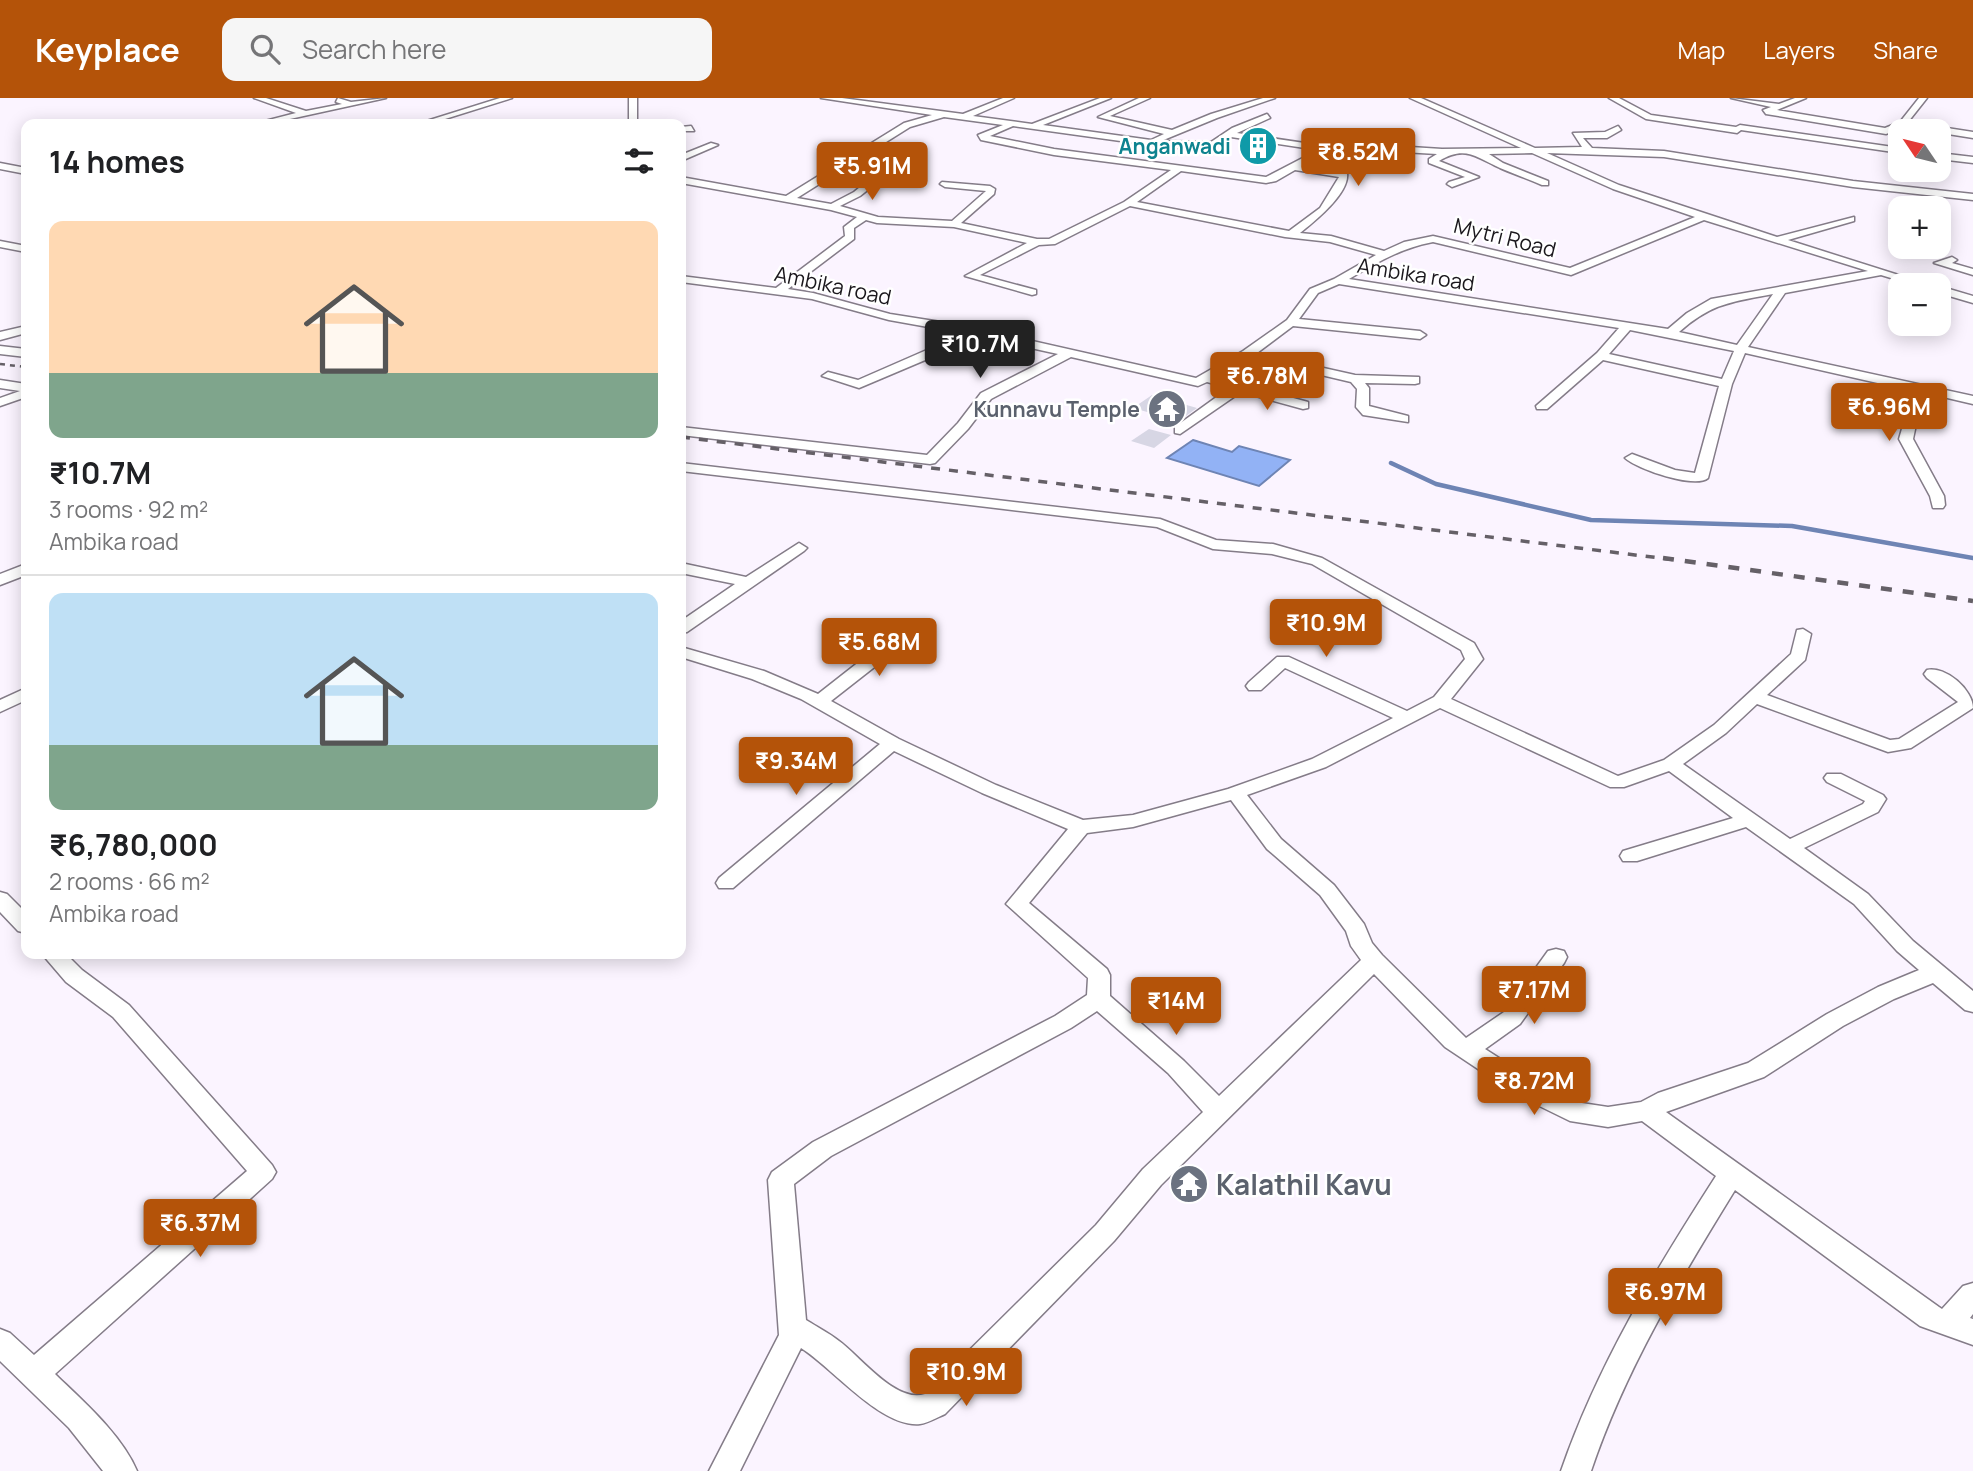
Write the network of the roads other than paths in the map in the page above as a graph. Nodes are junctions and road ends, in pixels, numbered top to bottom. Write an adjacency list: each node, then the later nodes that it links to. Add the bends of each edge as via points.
1 (258, 98): 21 (street)
2 (335, 98): 18 (street)
3 (382, 98): 18 (street)
4 (508, 98): 26 (street)
5 (633, 98): 27 (street)
6 (825, 98): 17 (street)
7 (885, 98): 17 (street)
8 (1010, 98): 24 (street)
9 (1107, 98): 30 (street)
10 (1146, 98): 37 (street, via 1102,117)
11 (1271, 98): 37 (street)
12 (1414, 98): 48 (street)
13 (1613, 98): 32 (street, via 1649,117)
14 (1735, 98): 19 (street)
15 (1802, 98): 19 (street)
16 (1923, 98): 28 (street)
17 (871, 103): 22 (street)
18 (351, 104): 21 (street)
19 (1777, 106): 20 (street)
20 (1767, 111): 32 (street); 35 (street)
21 (304, 113): 25 (street)
22 (945, 114): 24 (street); 66 (street, via 907,125)
23 (1267, 116): 38 (street)
24 (962, 117): 29 (street)
25 (278, 119)
26 (440, 119)
27 (633, 119)
28 (1907, 119)
29 (1010, 125): 30 (street); 60 (street, via 981,137)
30 (1029, 127): 42 (street)
31 (1618, 128): 47 (street, via 1607,135 1576,135)
32 (1739, 129): 41 (street); 46 (street)
33 (686, 130): 34 (street)
34 (691, 130)
35 (1888, 130)
36 (1951, 132): 40 (street)
37 (1174, 133): 42 (street)
38 (1232, 134): 42 (street, via 1213,145); 44 (street)
39 (1325, 135): 44 (street)
40 (1973, 135)
41 (1727, 139)
42 (1149, 143)
43 (713, 145): 52 (street)
44 (1306, 145): 45 (street)
45 (1324, 148): 49 (street, via 1351,144); 58 (street)
46 (1888, 148)
47 (1588, 150): 48 (street); 56 (street)
48 (1534, 151): 50 (street); 70 (street, via 1616,187)
49 (1449, 152): 50 (street); 64 (street, via 1432,161 1474,177)
50 (1480, 152): 62 (street)
51 (1722, 153): 56 (street)
52 (686, 156)
53 (1951, 157): 54 (street)
54 (1973, 160)
55 (881, 161): 68 (street, via 873,167 876,179)
56 (1713, 161): 65 (street, via 1853,184)
57 (0, 166): 59 (street)
58 (1295, 166): 60 (street, via 1266,180); 73 (street, via 1344,176 1344,182 1324,209)
59 (21, 169)
60 (1177, 170): 67 (street)
61 (686, 181): 66 (street)
62 (1545, 183)
63 (945, 184): 72 (street, via 992,192)
64 (1452, 184)
65 (1973, 197)
66 (788, 199): 68 (street)
67 (1128, 203): 73 (street); 75 (street, via 1051,242)
68 (832, 207): 69 (street)
69 (864, 217): 72 (street); 85 (street, via 849,227 850,237)
70 (1703, 217): 74 (street); 78 (street, Mytri Road, via 1571,272 1433,239)
71 (1851, 219): 74 (street)
72 (954, 224): 75 (street)
73 (1292, 234): 78 (street)
74 (1776, 240): 80 (street)
75 (1037, 243): 86 (street, via 971,276)
76 (0, 244): 77 (street)
77 (21, 249)
78 (1385, 254): 84 (street, Mytri Road)
79 (1952, 260): 81 (street, via 1939,263)
80 (1882, 272): 82 (street); 93 (street, via 1715,301); 96 (street, via 1781,290)
81 (1973, 272)
82 (1888, 274)
83 (686, 281): 85 (street, Ambika road)
84 (1338, 281): 89 (street, Ambika road, via 1314,291); 90 (street, Ambika road)
85 (779, 291): 91 (street, Ambika road)
86 (1032, 292)
87 (1951, 293): 88 (street)
88 (1973, 300)
89 (1291, 322): 94 (street); 100 (street, Ambika road)
90 (1628, 326): 93 (street, Ambika road); 101 (street)
91 (966, 330): 99 (street, Ambika road); 102 (street, via 923,358 859,384)
92 (21, 331): 95 (street)
93 (1669, 334): 96 (street, Ambika road)
94 (1420, 335)
95 (0, 336)
96 (1741, 348): 107 (street); 110 (street, Ambika road)
97 (0, 350): 98 (street)
98 (21, 352)
99 (1070, 353): 103 (street, Ambika road, via 1198,382); 118 (street, via 986,396 930,460)
100 (1247, 354): 103 (street, Ambika road); 104 (street)
101 (1601, 356): 107 (street); 115 (street)
102 (828, 376)
103 (1205, 378): 108 (street)
104 (1355, 379): 105 (street); 116 (street, via 1363,388 1362,407 1368,412)
105 (1415, 380)
106 (0, 384): 109 (street)
107 (1726, 384): 119 (street, via 1701,478 1671,474)
108 (1240, 387): 114 (street); 117 (street)
109 (21, 390)
110 (1922, 390): 112 (street, Ambika road); 121 (street, via 1916,394 1906,439)
111 (21, 393): 113 (street)
112 (1973, 400)
113 (0, 402)
114 (1303, 405)
115 (1542, 406)
116 (1404, 419)
117 (1180, 430)
118 (686, 432)
119 (1632, 458)
120 (686, 468): 135 (street, via 1160,523 1213,544 1273,550 1317,561 1468,648 1474,659)
121 (1938, 505)
122 (799, 548): 126 (street)
123 (686, 569): 126 (street)
124 (21, 571): 125 (street)
125 (0, 580)
126 (748, 582): 127 (street)
127 (686, 625)
128 (917, 625): 136 (street)
129 (1803, 634): 134 (street, via 1799,656)
130 (686, 653): 136 (street, via 758,675)
131 (1933, 674): 134 (street, via 1968,703 1904,744 1874,743)
132 (1255, 686): 138 (street, via 1283,661)
133 (21, 696): 137 (street)
134 (1755, 697): 140 (street)
135 (1440, 701): 138 (street); 140 (street, via 1617,783)
136 (818, 702): 139 (street)
137 (0, 707)
138 (1408, 718): 142 (street, via 1319,763)
139 (892, 743): 144 (street); 147 (street)
140 (1671, 764): 143 (street)
141 (1834, 778): 145 (street, via 1876,799 1871,808)
142 (1235, 793): 144 (street, via 1133,821); 152 (street, via 1275,844 1327,890)
143 (1747, 820): 145 (street); 146 (street)
144 (1081, 827): 154 (street, via 1017,904 1100,975)
145 (1788, 848): 153 (street, via 1861,899)
146 (1630, 856)
147 (726, 883)
148 (0, 899): 149 (street)
149 (21, 921)
150 (1556, 957): 156 (street, via 1512,1018)
151 (58, 959): 164 (street, via 121,1012 263,1172)
152 (1374, 961): 156 (street, via 1453,1041); 158 (street)
153 (1937, 972): 155 (street); 157 (street, via 1835,1020 1756,1070)
154 (1098, 999): 158 (street, via 1176,1067); 161 (street, via 822,1149 781,1180)
155 (1973, 1004)
156 (1468, 1049): 157 (street, via 1570,1111 1608,1117)
157 (1646, 1111): 159 (street)
158 (1219, 1112): 161 (street, via 935,1404 919,1410 897,1405 874,1391 829,1350)
159 (1730, 1175): 162 (street, via 1913,1306); 167 (street, via 1641,1320 1588,1430)
160 (1973, 1295): 162 (street)
161 (792, 1327): 166 (street, via 793,1336)
162 (1960, 1328)
163 (0, 1342): 164 (street)
164 (34, 1374): 165 (street, via 79,1418)
165 (122, 1471)
166 (724, 1471)
167 (1576, 1471)

